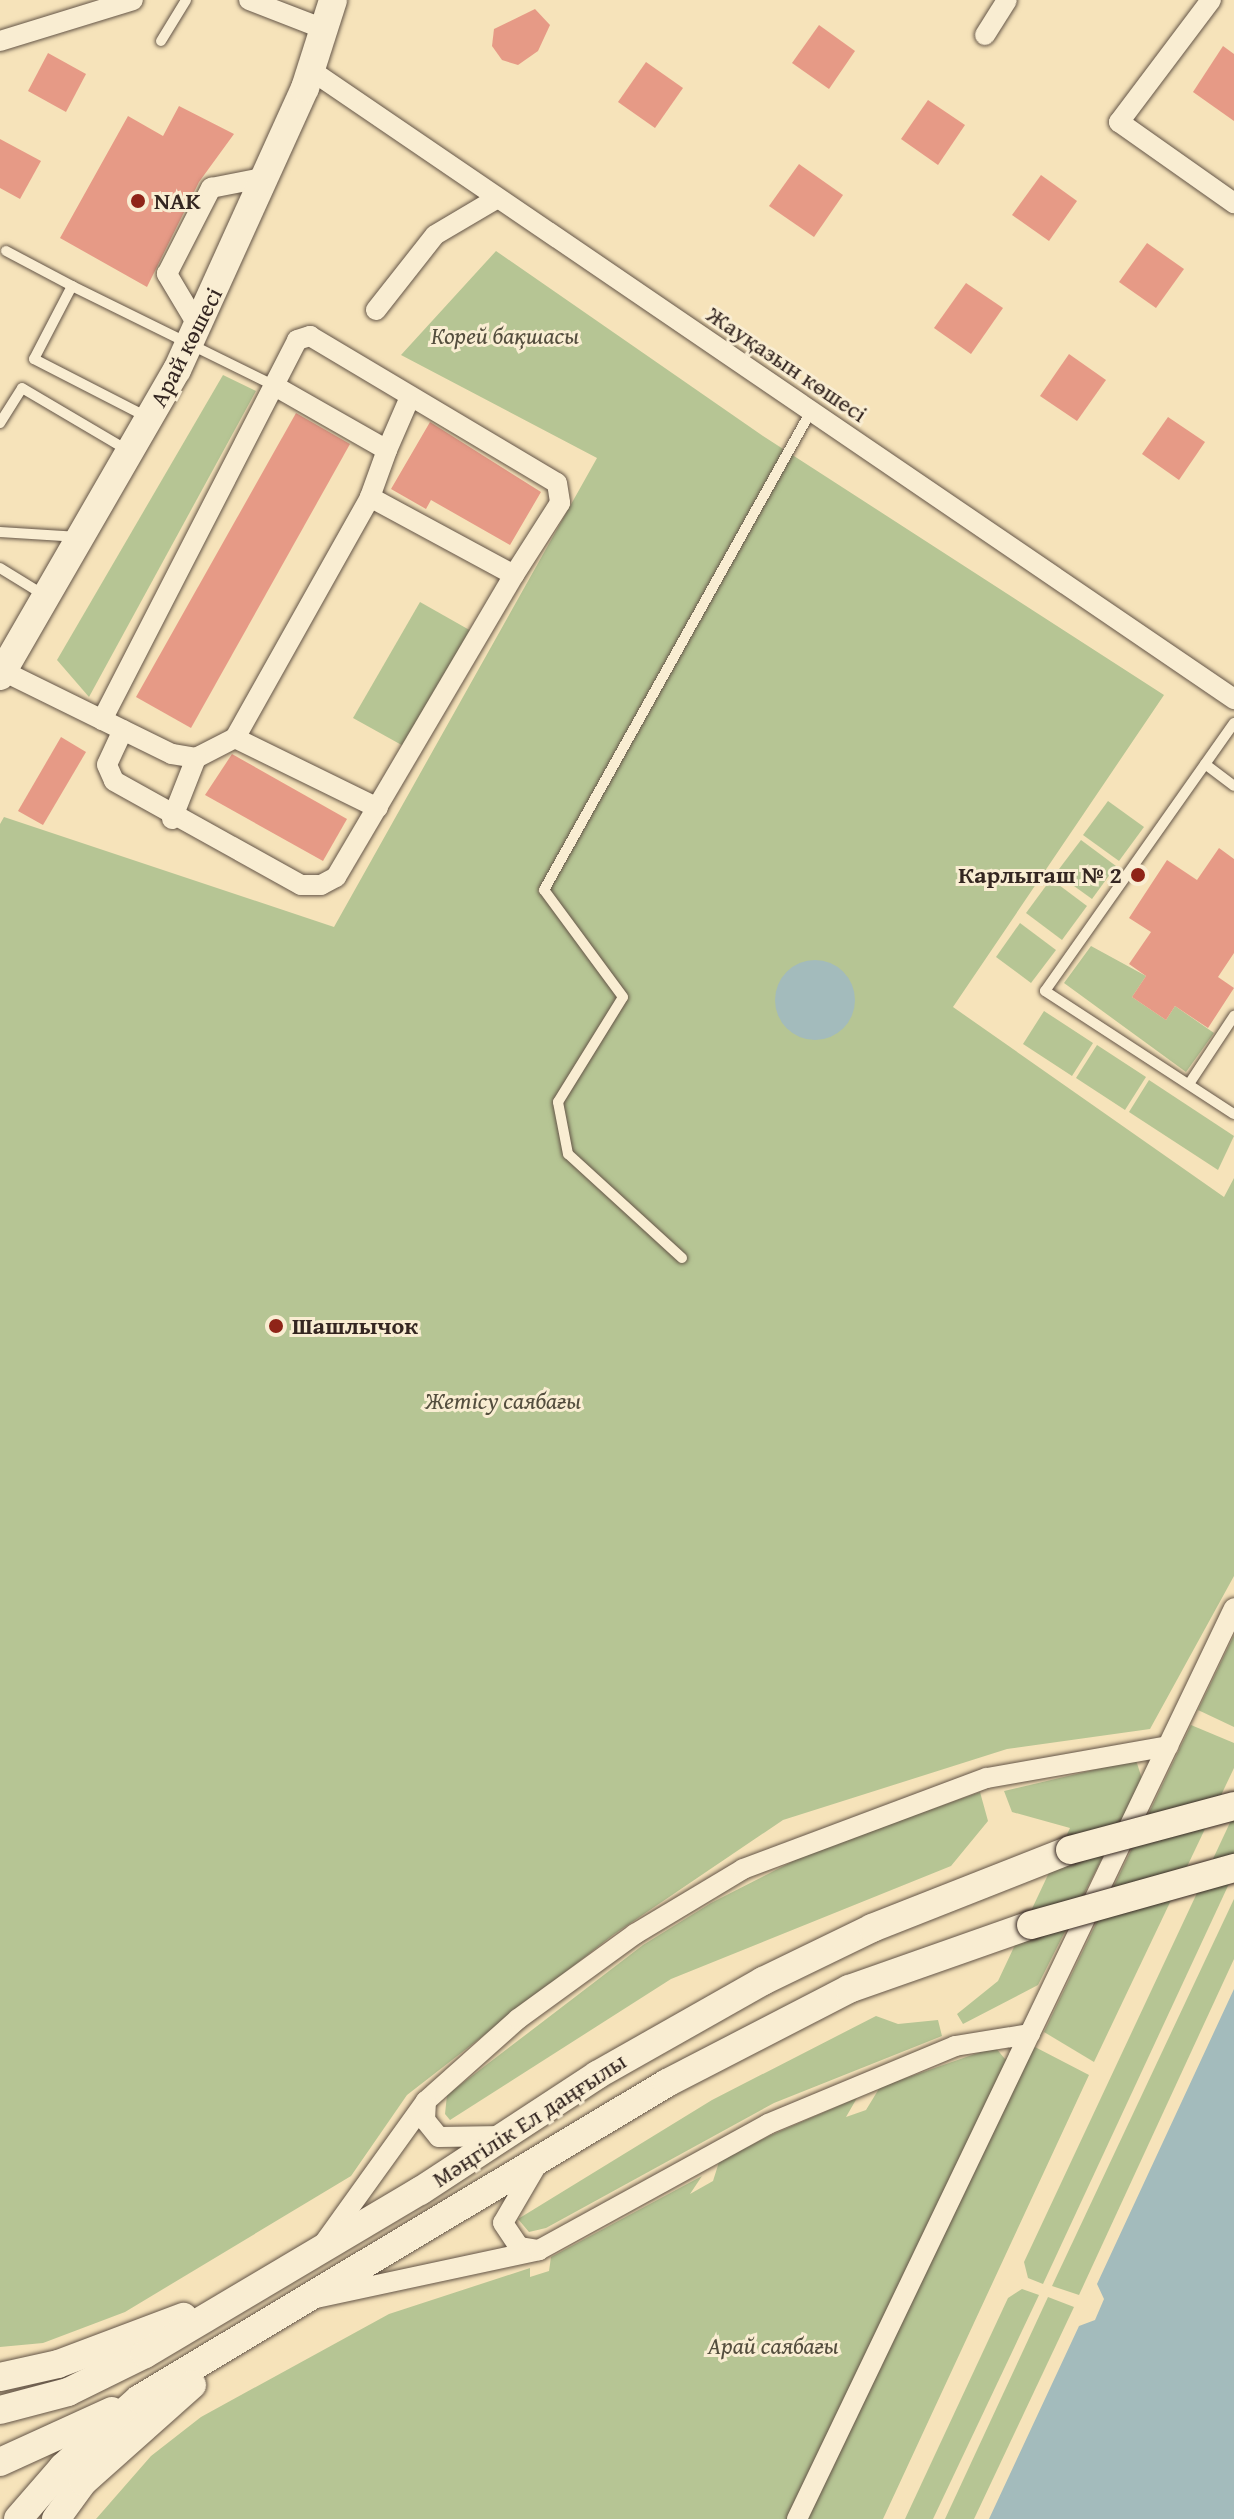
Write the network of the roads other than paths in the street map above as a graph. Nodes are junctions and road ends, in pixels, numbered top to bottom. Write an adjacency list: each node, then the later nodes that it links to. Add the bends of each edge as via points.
1 (133, 0): 9 (street)
2 (186, 0): 10 (lane)
3 (249, 0): 7 (street)
4 (333, 0): 7 (main road, Арай көшесі)
5 (1007, 0): 8 (street)
6 (1211, 0): 14 (street, via 1119,122)
7 (324, 29): 11 (main road, Арай көшесі)
8 (985, 35)
9 (0, 41)
10 (161, 41)
11 (312, 71): 12 (main road, Арай көшесі); 13 (street, Жауқазын көшесі)
12 (267, 177): 18 (main road, Арай көшесі); 18 (street, via 211,188 167,274)
13 (496, 199): 17 (street, via 441,229); 21 (street, Жауқазын көшесі)
14 (1234, 203)
15 (6, 251): 16 (lane)
16 (72, 286): 18 (lane); 22 (lane, via 34,359)
17 (376, 310)
18 (195, 334): 19 (lane); 22 (main road, Арай көшесі)
19 (273, 385): 20 (street, via 297,340 310,336); 24 (street); 34 (street)
20 (410, 397): 24 (street); 30 (street, via 557,483 560,503)
21 (811, 411): 33 (street, Жауқазын көшесі); 46 (lane, via 544,890 623,997 558,1102 568,1154)
22 (149, 418): 25 (main road, Арай көшесі)
23 (0, 423): 25 (lane, via 22,388)
24 (387, 450): 26 (street)
25 (130, 452): 28 (main road, Арай көшесі)
26 (370, 497): 30 (street); 37 (street)
27 (0, 532): 28 (lane)
28 (81, 537): 31 (main road, Арай көшесі)
29 (0, 568): 31 (lane)
30 (514, 575): 41 (street)
31 (45, 596): 32 (main road, Арай көшесі)
32 (2, 673): 34 (street)
33 (1234, 699)
34 (102, 720): 36 (street)
35 (1234, 723): 39 (lane)
36 (123, 730): 38 (street); 42 (street, via 107,765 114,781)
37 (235, 738): 38 (street); 41 (street)
38 (196, 758): 42 (street)
39 (1205, 764): 40 (lane); 44 (lane, via 1045,991)
40 (1234, 786)
41 (378, 808): 42 (street, via 336,877 321,885 301,885)
42 (172, 819)
43 (1234, 1016): 44 (lane)
44 (1189, 1084): 45 (lane)
45 (1234, 1114)
46 (682, 1258)
47 (1234, 1608): 48 (street)
48 (1168, 1746): 51 (street); 52 (street, via 987,1778 743,1869 635,1934 518,2019)
49 (1234, 1806): 53 (main road, Мәңгілік Ел даңғылы, bridge, via 1070,1850 775,1975)
50 (1234, 1868): 54 (main road, Мәңгілік Ел даңғылы, bridge, via 1031,1925 849,1989 763,2030)
51 (1030, 2034): 55 (street, via 955,2046 768,2124); 66 (street)
52 (426, 2101): 53 (street, via 425,2120 439,2137); 56 (street)
53 (503, 2136): 56 (main road, Мәңгілік Ел даңғылы)
54 (539, 2162): 55 (street, via 503,2223 519,2247); 58 (main road, Мәңгілік Ел даңғылы)
55 (539, 2250): 58 (street)
56 (316, 2254): 57 (main road, Мәңгілік Ел даңғылы)
57 (251, 2291): 60 (main road, via 58,2364); 62 (main road, Мәңгілік Ел даңғылы, via 107,2375)
58 (315, 2298): 59 (main road, Мәңгілік Ел даңғылы)
59 (286, 2314): 61 (main road, Мәңгілік Ел даңғылы); 65 (main road, via 173,2400 83,2482)
60 (0, 2377)
61 (139, 2399): 63 (main road); 64 (main road, Мәңгілік Ел даңғылы, via 63,2467)
62 (0, 2410)
63 (0, 2462)
64 (18, 2519)
65 (56, 2519)
66 (797, 2519)

